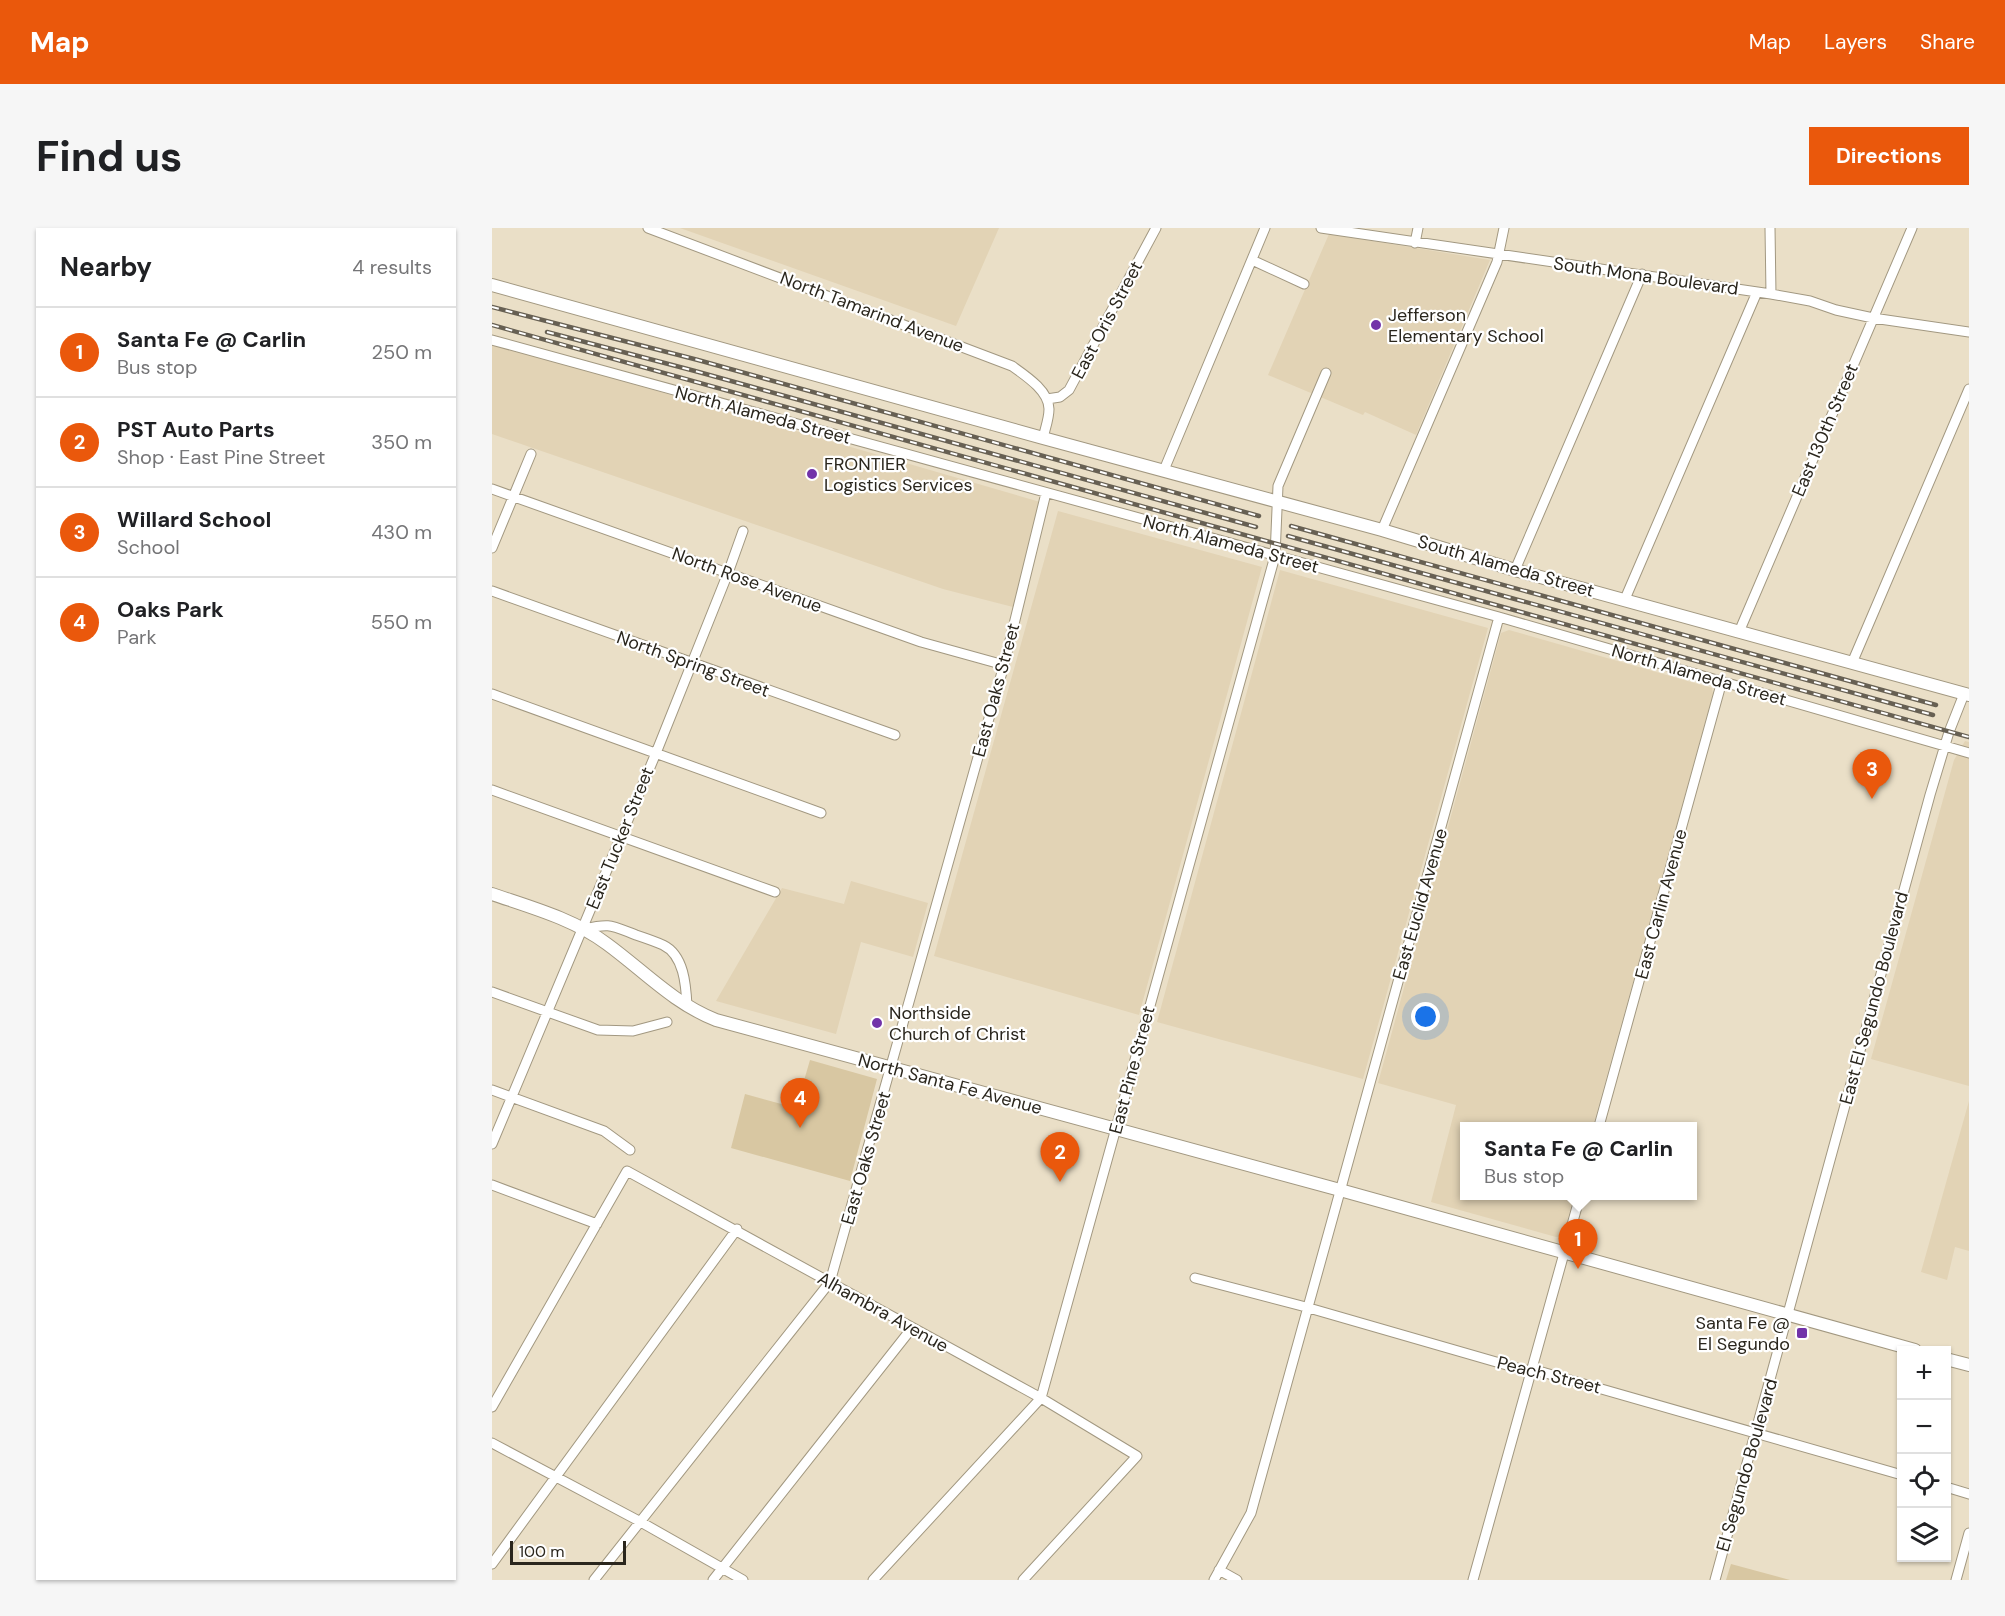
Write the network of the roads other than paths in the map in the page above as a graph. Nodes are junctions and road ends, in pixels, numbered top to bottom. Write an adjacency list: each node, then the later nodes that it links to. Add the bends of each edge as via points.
1 (648, 228): 23 (street, North Tamarind Avenue, via 996,358 1026,376)
2 (1156, 228): 23 (street, East Oris Street, via 1069,390 1060,397)
3 (1265, 228): 12 (street)
4 (1321, 228): 9 (street, South Mona Boulevard)
5 (1418, 228): 10 (street)
6 (1504, 228): 11 (street)
7 (1770, 228): 17 (street)
8 (1912, 228): 18 (street, East 130th Street)
9 (1334, 229): 10 (street, South Mona Boulevard)
10 (1415, 243): 11 (street, South Mona Boulevard)
11 (1500, 255): 13 (street, South Mona Boulevard); 31 (street)
12 (1252, 260): 14 (street); 26 (street)
13 (1642, 274): 16 (street, South Mona Boulevard); 35 (street)
14 (1304, 284)
15 (492, 285): 24 (main road)
16 (1756, 292): 17 (street, South Mona Boulevard); 38 (street)
17 (1771, 294): 18 (street, South Mona Boulevard)
18 (1873, 318): 19 (street, South Mona Boulevard); 40 (street, East 130th Street)
19 (1969, 332)
20 (492, 340): 28 (street, North Alameda Street)
21 (1326, 373): 30 (street, East Pine Street, via 1278,486)
22 (1969, 388): 41 (street)
23 (1047, 399): 24 (street, via 1049,409)
24 (1043, 438): 26 (main road, South Alameda Street)
25 (531, 453): 29 (street)
26 (1164, 470): 30 (main road, South Alameda Street)
27 (492, 489): 29 (street, North Rose Avenue)
28 (1046, 493): 34 (street, North Alameda Street); 43 (street, East Oaks Street)
29 (514, 497): 33 (street); 36 (street, North Rose Avenue)
30 (1276, 502): 31 (main road, South Alameda Street); 34 (street, East Pine Street)
31 (1382, 530): 35 (main road, South Alameda Street)
32 (743, 531): 36 (street, East Tucker Street)
33 (492, 548)
34 (1275, 556): 39 (street, North Alameda Street); 65 (street, East Pine Street)
35 (1515, 570): 38 (main road, South Alameda Street)
36 (729, 573): 42 (street, East Tucker Street); 43 (street, North Rose Avenue, via 921,642)
37 (492, 591): 42 (street, North Spring Street)
38 (1625, 599): 40 (main road, South Alameda Street)
39 (1500, 617): 44 (street, North Alameda Street); 69 (street, East Euclid Avenue)
40 (1739, 632): 41 (main road, South Alameda Street)
41 (1852, 663): 45 (main road, South Alameda Street)
42 (692, 664): 47 (street, North Spring Street); 49 (street, East Tucker Street)
43 (1004, 665): 61 (street, East Oaks Street)
44 (1722, 681): 48 (street, North Alameda Street); 64 (street, East Carlin Avenue)
45 (1967, 691): 48 (street, East El Segundo Boulevard)
46 (492, 694): 49 (street)
47 (895, 735)
48 (1944, 746): 50 (street, North Alameda Street); 77 (street, East El Segundo Boulevard)
49 (656, 753): 52 (street); 53 (street, East Tucker Street)
50 (1969, 753)
51 (492, 790): 53 (street)
52 (821, 813)
53 (620, 837): 54 (street); 56 (street, East Tucker Street)
54 (775, 892)
55 (492, 894): 56 (main road, North Santa Fe Avenue)
56 (583, 929): 58 (main road, North Santa Fe Avenue); 58 (street, via 608,924 672,951 686,985); 59 (street, East Tucker Street)
57 (492, 993): 59 (street)
58 (687, 1006): 61 (main road, North Santa Fe Avenue, via 716,1020)
59 (548, 1013): 60 (street, via 615,1032); 63 (street, East Tucker Street)
60 (667, 1022)
61 (892, 1067): 65 (main road, North Santa Fe Avenue); 75 (street, East Oaks Street)
62 (492, 1090): 63 (street)
63 (511, 1097): 66 (street, East Tucker Street); 67 (street, via 604,1131)
64 (1600, 1122)
65 (1116, 1129): 69 (main road, North Santa Fe Avenue); 83 (street, East Pine Street)
66 (492, 1144)
67 (630, 1150)
68 (492, 1185): 71 (street)
69 (1340, 1190): 73 (main road, North Santa Fe Avenue); 76 (street, East Euclid Avenue)
70 (1579, 1200): 73 (street)
71 (597, 1224): 72 (street, Alhambra Avenue, via 627,1171); 84 (street)
72 (737, 1229): 75 (street, Alhambra Avenue); 88 (street)
73 (1565, 1252): 77 (main road, North Santa Fe Avenue); 82 (street)
74 (1195, 1278): 76 (street, Peach Street)
75 (830, 1282): 78 (street, Alhambra Avenue); 91 (street, East Oaks Street)
76 (1308, 1308): 82 (street, Peach Street); 95 (street, East Euclid Avenue, via 1251,1513)
77 (1789, 1315): 79 (main road, North Santa Fe Avenue); 85 (street, El Segundo Boulevard)
78 (912, 1328): 83 (street, Alhambra Avenue); 94 (street)
79 (1901, 1346)
80 (1951, 1360): 81 (main road)
81 (1969, 1365)
82 (1532, 1371): 85 (street, Peach Street); 103 (street)
83 (1041, 1398): 99 (street, East Pine Street); 100 (street, Alhambra Avenue, via 1137,1456)
84 (492, 1407)
85 (1756, 1434): 87 (street, Peach Street); 104 (street, El Segundo Boulevard)
86 (492, 1443): 88 (street)
87 (1897, 1474)
88 (556, 1478): 91 (street); 93 (street)
89 (1951, 1488): 90 (street)
90 (1969, 1494)
91 (639, 1521): 94 (street); 96 (street, East Oaks Street)
92 (1969, 1533): 105 (street)
93 (492, 1564)
94 (723, 1568): 97 (street); 98 (street)
95 (1219, 1570): 101 (street, East Euclid Avenue); 102 (street)
96 (594, 1580)
97 (713, 1580)
98 (743, 1580)
99 (873, 1580)
100 (1023, 1580)
101 (1214, 1580)
102 (1237, 1580)
103 (1473, 1580)
104 (1715, 1580)
105 (1956, 1580)

